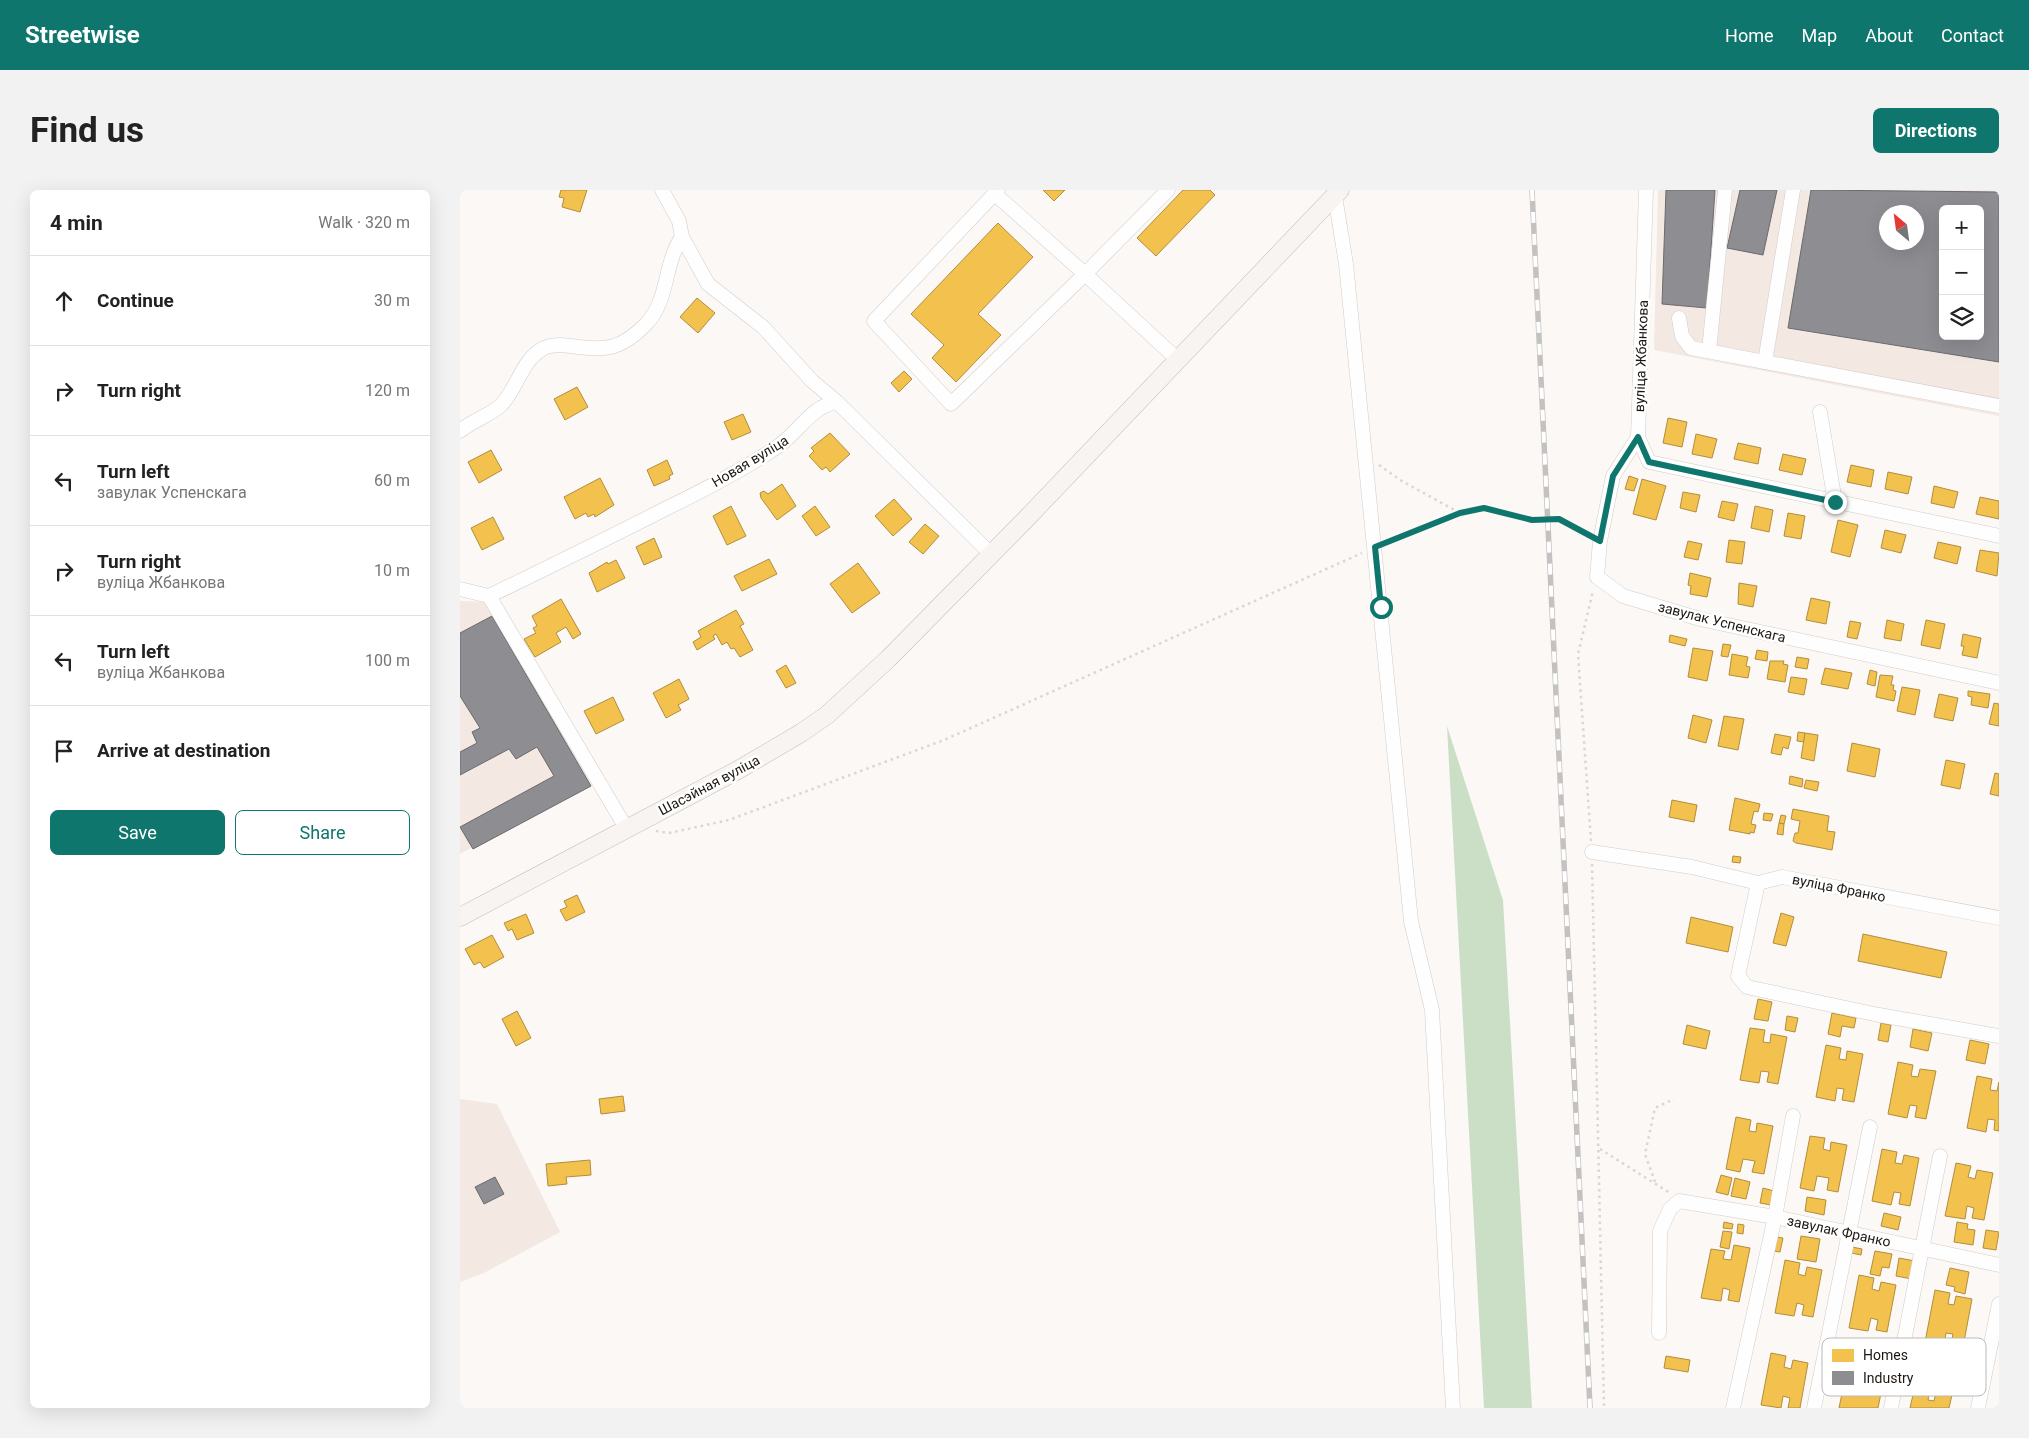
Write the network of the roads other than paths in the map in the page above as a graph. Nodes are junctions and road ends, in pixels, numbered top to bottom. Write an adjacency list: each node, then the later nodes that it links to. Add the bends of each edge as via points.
1 (662, 190): 8 (street, via 679,221)
2 (1168, 190): 9 (street)
3 (1646, 190): 18 (street, вуліца Жбанкова)
4 (1725, 190): 11 (street)
5 (1793, 190): 13 (street)
6 (996, 192): 9 (street); 9 (street, via 874,321 951,404)
7 (1338, 193): 12 (main road, Шасэйная вуліца); 44 (street, via 1411,921 1432,1010)
8 (682, 237): 14 (street, via 708,284 763,327 812,381); 17 (street, via 657,309 641,329 613,348 546,347 523,368 502,404)
9 (1085, 274): 12 (street)
10 (1679, 318): 11 (street, via 1682,336 1691,348)
11 (1709, 351): 13 (street)
12 (1178, 360): 21 (main road, Шасэйная вуліца)
13 (1765, 362): 15 (street)
14 (837, 402): 21 (street); 23 (street, Новая вуліца, via 816,412 776,448 695,494)
15 (1999, 406)
16 (1820, 412): 19 (street)
17 (460, 432)
18 (1638, 437): 19 (street, вуліца Жбанкова, via 1649,462); 24 (street, завулак Успенскага, via 1613,476 1600,541 1597,577 1623,596 1700,619)
19 (1835, 502): 20 (street, вуліца Жбанкова)
20 (1999, 536)
21 (990, 554): 25 (main road, Шасэйная вуліца, via 931,616 827,715 801,734 678,803)
22 (460, 588): 23 (street)
23 (489, 596): 25 (street)
24 (1999, 683)
25 (626, 828): 28 (main road, Шасэйная вуліца)
26 (1592, 852): 27 (street, вуліца Франко, via 1692,867)
27 (1758, 883): 29 (street, вуліца Франко, via 1782,877); 30 (street, via 1738,976 1747,987)
28 (461, 914)
29 (1999, 918)
30 (1999, 1036)
31 (1793, 1116): 34 (street)
32 (1870, 1127): 35 (street)
33 (1940, 1156): 36 (street)
34 (1775, 1217): 35 (street, завулак Франко); 39 (street, завулак Франко, via 1679,1201 1670,1209 1660,1232); 45 (street)
35 (1848, 1233): 36 (street, завулак Франко); 40 (street)
36 (1923, 1248): 37 (street, завулак Франко); 41 (street)
37 (1999, 1265)
38 (1999, 1304): 43 (street)
39 (1659, 1333)
40 (1828, 1338)
41 (1905, 1338)
42 (1822, 1367): 46 (street)
43 (1986, 1368)
44 (1453, 1408)
45 (1733, 1408)
46 (1814, 1408)

